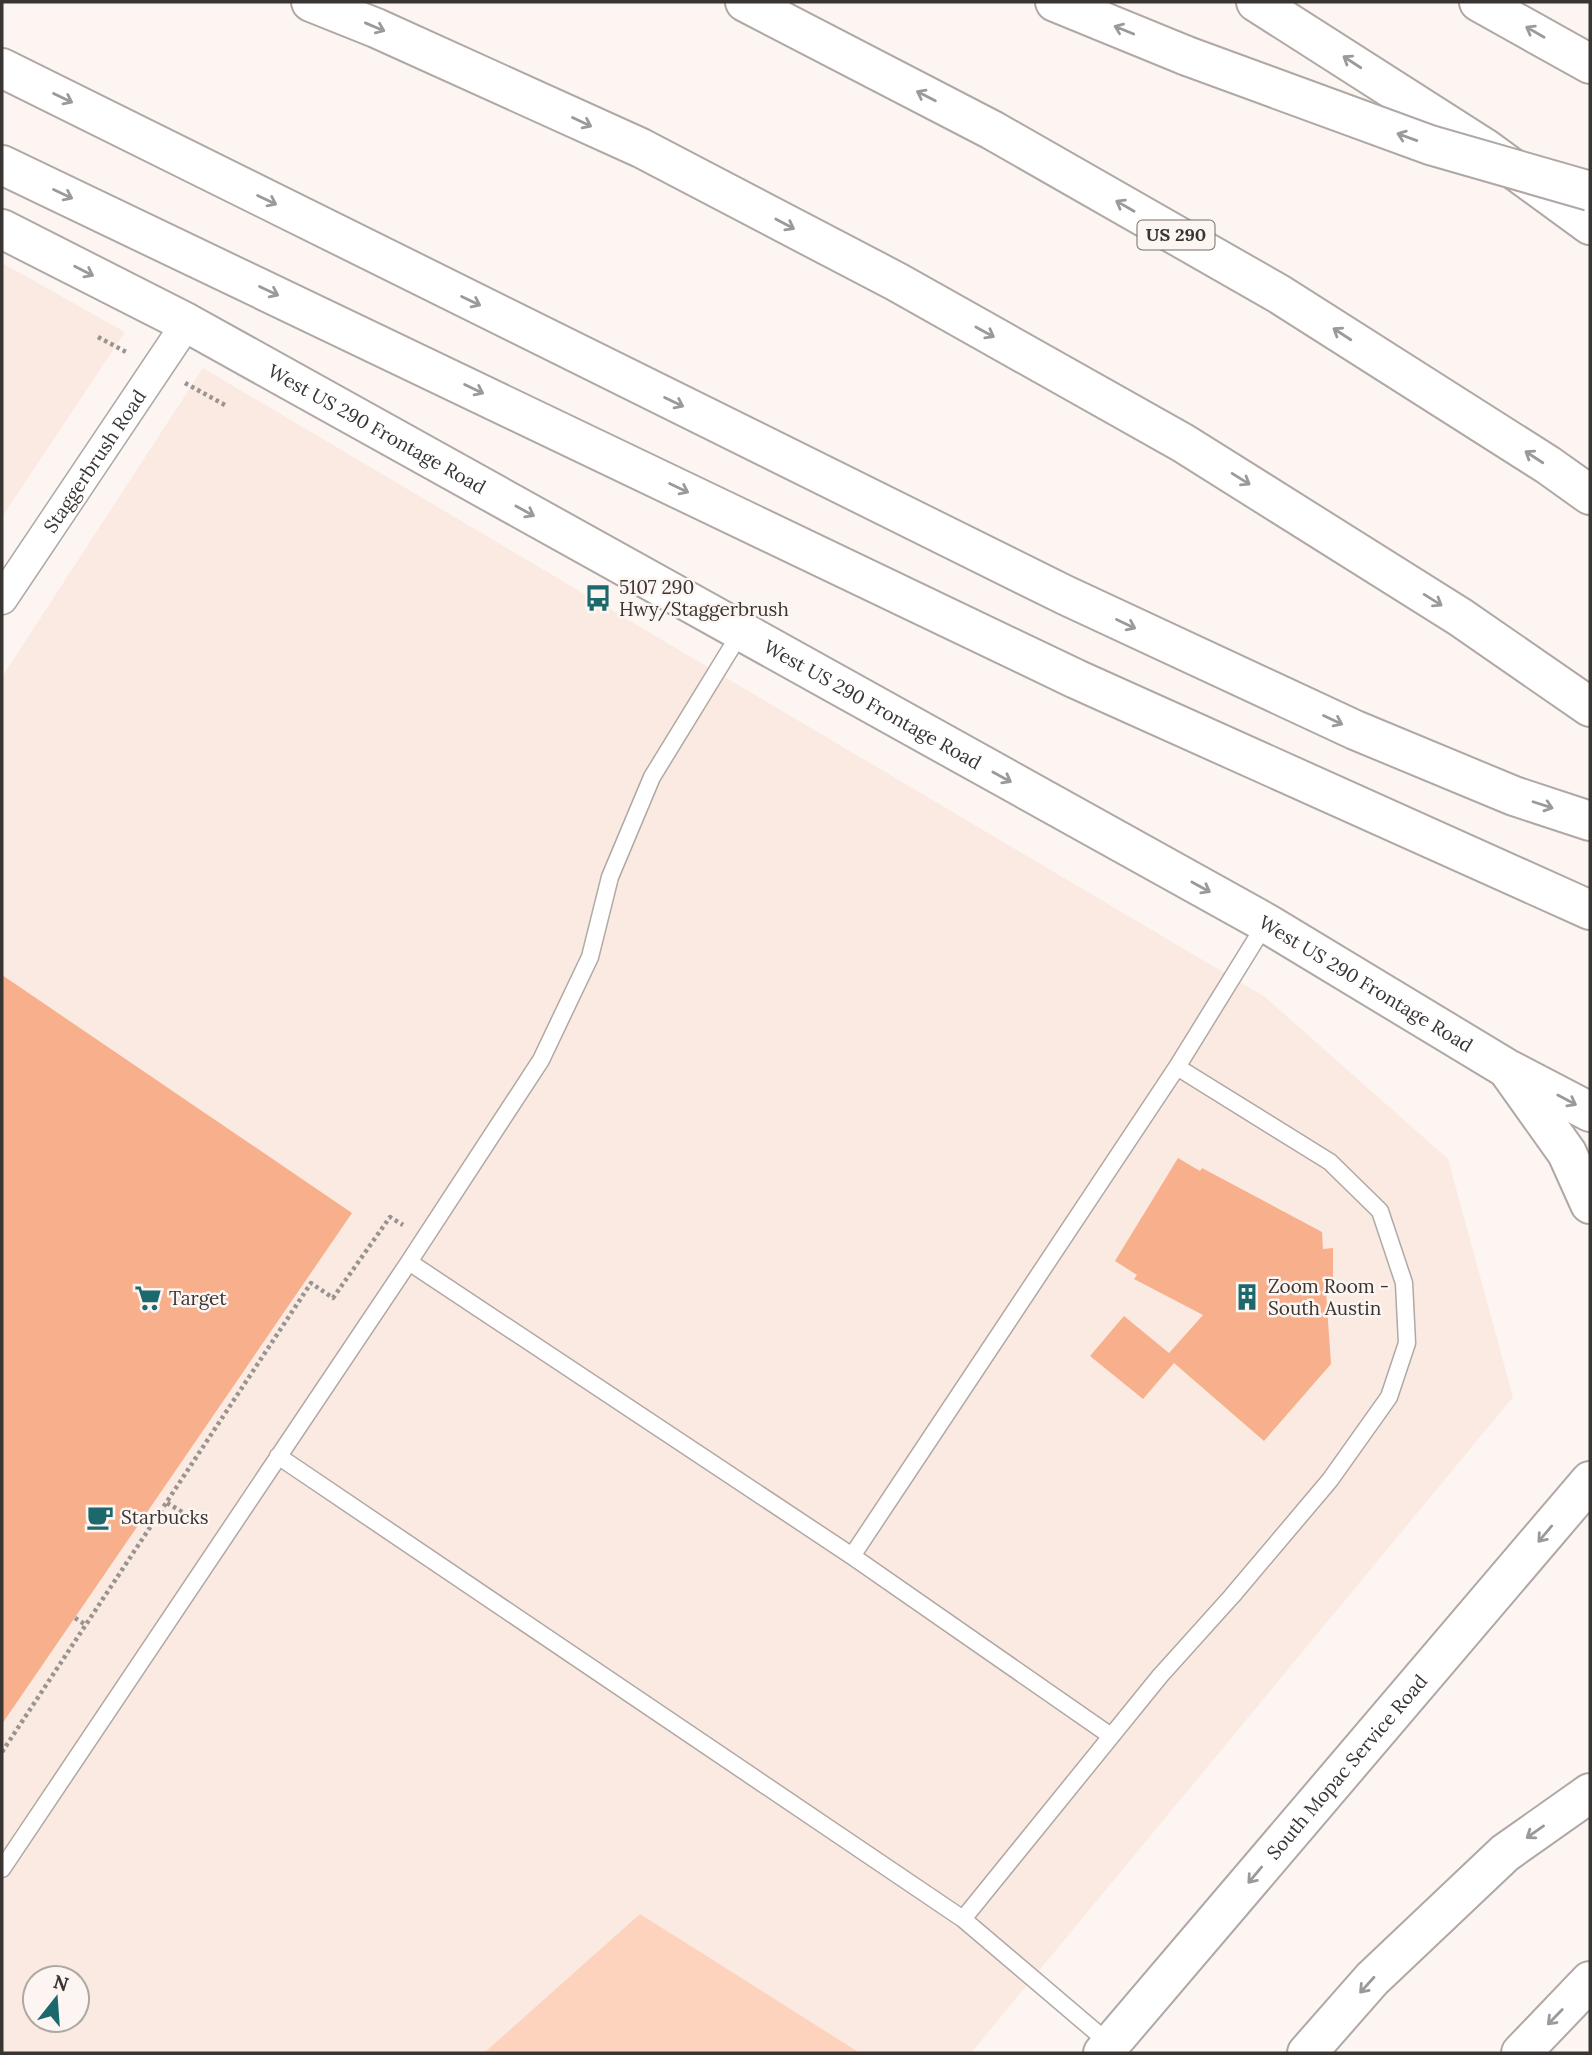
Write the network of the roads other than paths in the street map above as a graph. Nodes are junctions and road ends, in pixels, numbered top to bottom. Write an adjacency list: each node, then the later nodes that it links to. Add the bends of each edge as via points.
1 (312, 2): 16 (main road, one-way to 16, via 640,148 897,282 1183,443 1460,617)
2 (745, 2): 13 (main road, US 290, one-way to 2, via 1279,294 992,130)
3 (1055, 2): 9 (main road, one-way to 3, bridge, via 1430,145)
4 (1256, 2): 10 (main road, one-way to 4, via 1486,149)
5 (1479, 2): 6 (main road, one-way to 5)
6 (1590, 64)
7 (2, 68): 17 (main road, one-way to 17, via 1065,595 1355,730 1514,796)
8 (2, 165): 18 (main road, one-way to 18, via 1076,679)
9 (1590, 191)
10 (1590, 225)
11 (2, 229): 12 (main road, West US 290 Frontage Road, one-way to 12)
12 (187, 323): 14 (street, Staggerbrush Road); 15 (main road, West US 290 Frontage Road, one-way to 15)
13 (1590, 495)
14 (2, 599)
15 (741, 632): 19 (main road, West US 290 Frontage Road, one-way to 19); 24 (lane, via 652,777 610,877 590,957 541,1060)
16 (1590, 707)
17 (1590, 821)
18 (1590, 910)
19 (1266, 923): 20 (lane); 21 (main road, West US 290 Frontage Road)
20 (1177, 1067): 27 (lane); 28 (lane, via 1330,1162 1380,1211 1404,1283 1407,1343 1389,1397 1330,1480)
21 (1506, 1068): 22 (main road, West US 290 Frontage Road, one-way to 22); 23 (main road, via 1567,1153)
22 (1590, 1112)
23 (1590, 1204)
24 (409, 1262): 25 (lane); 27 (lane)
25 (278, 1456): 30 (lane); 31 (lane)
26 (1590, 1480): 33 (main road, South Mopac Service Road, one-way to 33)
27 (852, 1556): 28 (lane)
28 (1111, 1736): 31 (lane)
29 (1590, 1793): 34 (main road, one-way to 34, via 1505,1853 1372,1979)
30 (2, 1870)
31 (963, 1919): 33 (lane)
32 (1590, 1981): 35 (main road, one-way to 35)
33 (1106, 2049)
34 (1307, 2053)
35 (1521, 2053)

